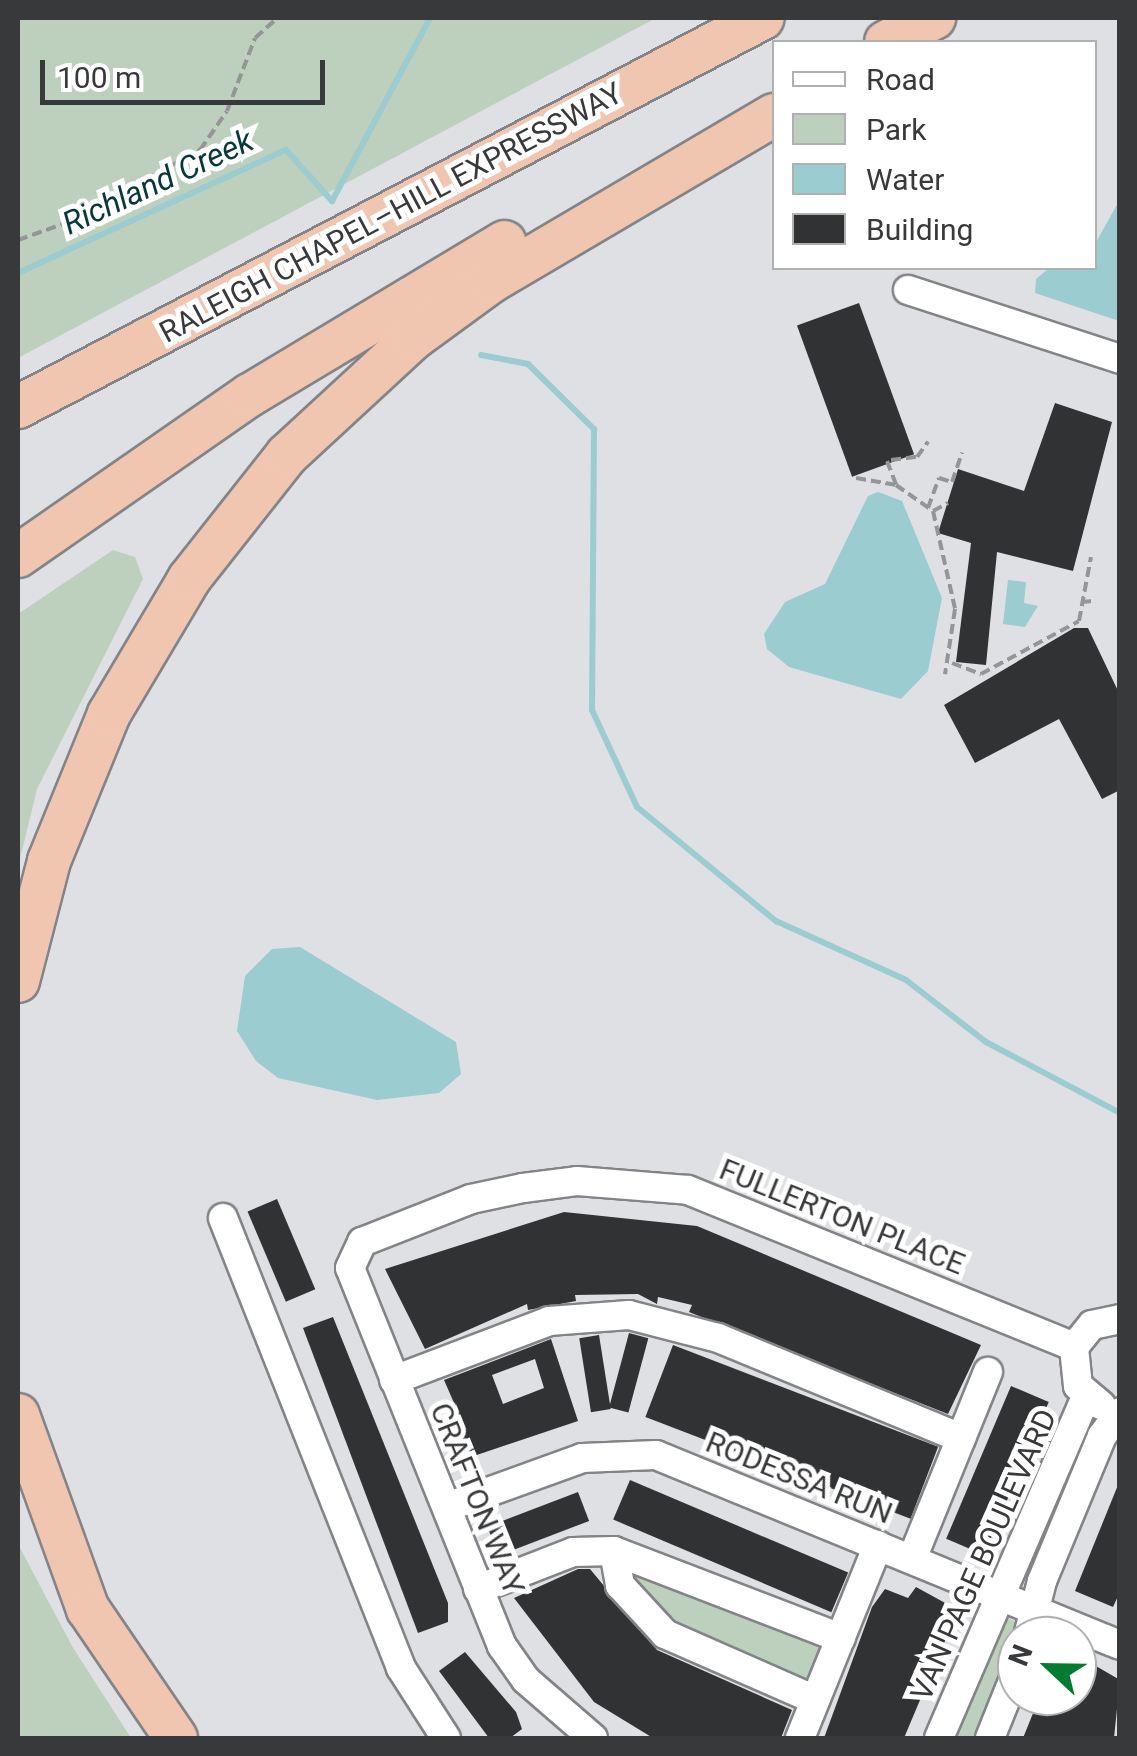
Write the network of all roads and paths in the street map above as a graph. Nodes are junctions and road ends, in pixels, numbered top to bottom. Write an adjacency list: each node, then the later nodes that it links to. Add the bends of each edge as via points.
1 (278, 18): 7 (path, via 254,38 228,110 200,150 66,223)
2 (763, 18): 10 (highway, RALEIGH CHAPEL–HILL EXPRESSWAY)
3 (934, 18): 4 (highway)
4 (890, 40)
5 (772, 101): 17 (highway, via 389,308)
6 (772, 116): 23 (highway, via 492,281 414,338 287,454 188,579 109,714 49,862)
7 (18, 240)
8 (908, 290): 9 (street)
9 (1120, 360)
10 (18, 407)
11 (928, 442): 14 (path, via 917,457 889,461)
12 (962, 453): 16 (path, via 952,482 939,478)
13 (856, 478): 14 (path)
14 (896, 485): 16 (path)
15 (948, 502): 16 (path)
16 (930, 510): 21 (path, via 955,609)
17 (18, 556)
18 (1091, 557): 20 (path)
19 (1094, 601): 20 (path)
20 (1080, 602): 21 (path, via 1079,621 1019,658 972,676)
21 (952, 663): 22 (path)
22 (945, 674)
23 (18, 981)
24 (223, 1218): 45 (street, via 402,1668)
25 (354, 1254): 27 (street, FULLERTON PLACE, via 362,1242 431,1214 523,1188 576,1182 688,1190); 29 (street, CRAFTON WAY, via 350,1268)
26 (1115, 1315): 27 (street)
27 (1074, 1347): 30 (street, via 1072,1374)
28 (988, 1372): 33 (street)
29 (394, 1380): 33 (street, via 549,1321 629,1316 718,1338); 34 (street, CRAFTON WAY)
30 (1086, 1396): 31 (street); 39 (street, VAN PAGE BOULEVARD)
31 (1120, 1410): 41 (street, VAN PAGE BOULEVARD, via 1102,1436)
32 (18, 1416): 44 (highway, via 88,1609)
33 (961, 1438): 37 (street)
34 (447, 1507): 35 (street, RODESSA RUN, via 582,1458 644,1454); 38 (street, CRAFTON WAY)
35 (878, 1545): 37 (street, RODESSA RUN); 42 (street)
36 (614, 1551): 38 (street, via 574,1552); 42 (street); 43 (street, via 620,1584 665,1634)
37 (912, 1559): 39 (street, RODESSA RUN)
38 (478, 1589): 46 (street, CRAFTON WAY, via 526,1680)
39 (1000, 1596): 40 (street, RODESSA RUN); 48 (street, VAN PAGE BOULEVARD)
40 (1024, 1616)
41 (1035, 1616)
42 (840, 1638): 43 (street)
43 (816, 1700): 47 (street)
44 (176, 1738)
45 (446, 1738)
46 (593, 1738)
47 (800, 1738)
48 (939, 1738)

